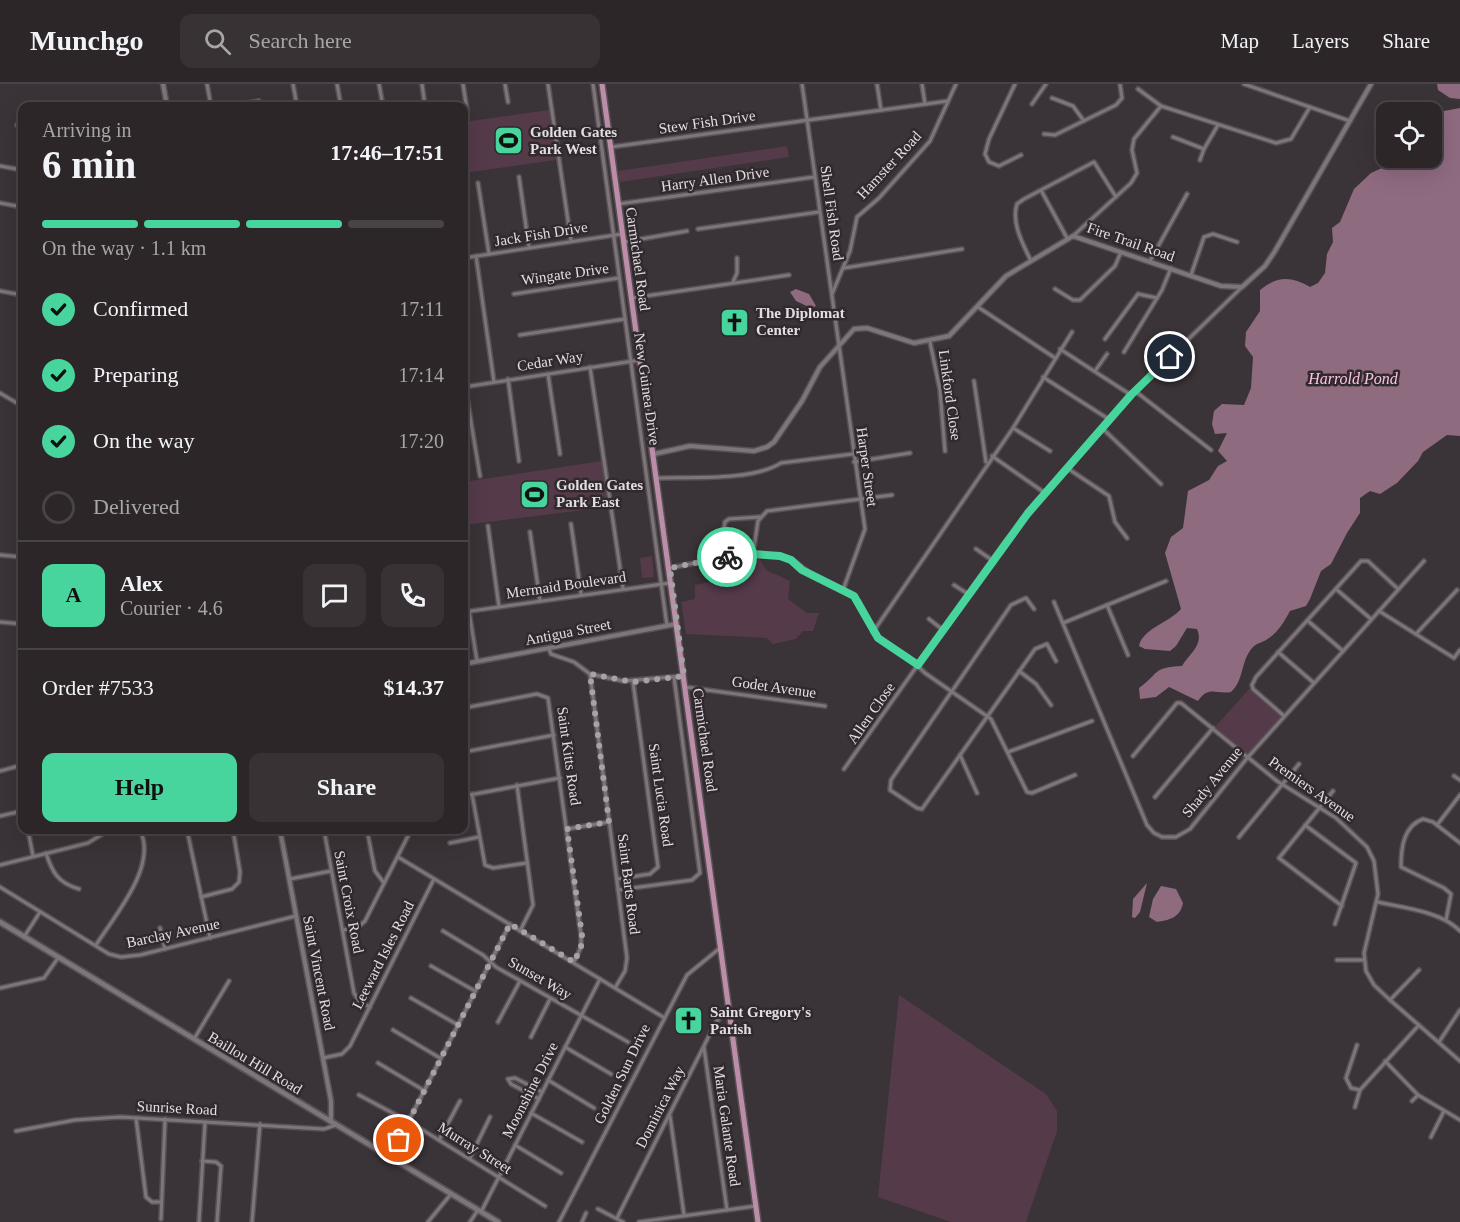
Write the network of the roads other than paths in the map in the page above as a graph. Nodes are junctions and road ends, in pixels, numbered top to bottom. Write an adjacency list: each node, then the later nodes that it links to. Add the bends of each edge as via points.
1 (163, 84): 25 (street)
2 (207, 84): 26 (street)
3 (293, 84): 28 (street)
4 (337, 84): 29 (street)
5 (379, 84): 30 (street)
6 (422, 84): 31 (street)
7 (464, 84): 32 (street)
8 (505, 84): 33 (street)
9 (548, 84): 67 (street)
10 (593, 84): 64 (street, New Guinea Drive)
11 (602, 84): 45 (main road, Carmichael Road)
12 (802, 84): 39 (street, Shell Fish Road)
13 (877, 84): 38 (street)
14 (922, 84): 34 (street)
15 (956, 84): 24 (street, Hamster Road)
16 (1016, 84): 47 (street, via 985,154 989,162 999,166)
17 (1046, 84): 35 (street)
18 (1120, 84): 40 (street, via 1122,98 1116,105)
19 (1244, 84): 37 (street)
20 (1371, 84): 41 (street)
21 (1138, 89): 36 (street)
22 (1052, 98): 40 (street, via 1073,106)
23 (259, 101): 27 (street)
24 (948, 101): 34 (street, Stew Fish Drive); 79 (street, Hamster Road, via 930,141 879,198 857,216)
25 (166, 102)
26 (210, 102)
27 (253, 102)
28 (296, 102)
29 (339, 102)
30 (382, 102)
31 (424, 102)
32 (466, 102)
33 (508, 102)
34 (925, 104): 38 (street, Stew Fish Drive)
35 (1032, 104)
36 (1161, 106): 42 (street); 56 (street, via 1134,140 1137,173)
37 (1310, 107): 41 (street); 42 (street, via 1291,139 1282,144)
38 (880, 110): 39 (street, Stew Fish Drive)
39 (807, 120): 45 (street, Stew Fish Drive); 52 (street, Shell Fish Road)
40 (1084, 121): 43 (street, via 1055,135)
41 (1350, 121): 85 (street, via 1270,259)
42 (1218, 125): 46 (street)
43 (1044, 134)
44 (1173, 137): 46 (street)
45 (610, 147): 58 (main road, Carmichael Road)
46 (1204, 149): 48 (street)
47 (1021, 155)
48 (1200, 160)
49 (0, 166): 50 (street)
50 (18, 169)
51 (519, 177): 70 (street)
52 (814, 177): 58 (street, Harry Allen Drive); 60 (street, Shell Fish Road)
53 (478, 183): 73 (street)
54 (1042, 191): 56 (street, via 1094,162); 66 (street); 77 (street, via 1024,199 1015,209 1019,236)
55 (1187, 194): 78 (street)
56 (1116, 196): 65 (street)
57 (0, 203): 59 (street)
58 (618, 204): 63 (main road, Carmichael Road)
59 (18, 206)
60 (819, 212): 61 (street); 90 (street, Shell Fish Road)
61 (698, 229)
62 (687, 231): 68 (street)
63 (623, 234): 64 (street, Jack Fish Drive); 68 (main road, Carmichael Road)
64 (613, 235): 67 (street, Jack Fish Drive); 83 (street, New Guinea Drive)
65 (1073, 236): 66 (street, Fire Trail Road); 72 (street, Fire Trail Road)
66 (1067, 238): 77 (street, Fire Trail Road)
67 (571, 241): 70 (street, Jack Fish Drive)
68 (624, 242): 91 (main road, Carmichael Road)
69 (1238, 242): 82 (street, via 1213,234 1204,237)
70 (529, 248): 73 (street, Jack Fish Drive)
71 (962, 249): 79 (street)
72 (1121, 251): 78 (street, Fire Trail Road); 86 (street, via 1115,266 1080,300)
73 (489, 254): 74 (street, Jack Fish Drive)
74 (476, 256): 75 (street, Jack Fish Drive); 112 (street)
75 (468, 257)
76 (737, 258): 84 (street)
77 (1031, 261): 93 (street, Fire Trail Road, via 1000,280)
78 (1150, 261): 80 (street, Fire Trail Road)
79 (844, 268): 90 (street, Hamster Road)
80 (1171, 268): 82 (street, Fire Trail Road); 92 (street)
81 (789, 275): 84 (street)
82 (1191, 275): 85 (street, Fire Trail Road, via 1221,286)
83 (619, 278): 89 (street, Wingate Drive); 94 (street, New Guinea Drive)
84 (733, 282): 91 (street)
85 (1242, 287): 114 (street, Allen Close)
86 (1055, 290)
87 (0, 291): 88 (street)
88 (18, 294)
89 (514, 294)
90 (831, 296): 99 (street, Shell Fish Road)
91 (632, 298): 104 (main road, Carmichael Road)
92 (1157, 298): 97 (street, via 1138,294); 101 (street)
93 (978, 307): 98 (street, Fire Trail Road, via 953,333); 103 (street)
94 (625, 319): 96 (street); 105 (street, New Guinea Drive)
95 (1072, 332): 100 (street)
96 (520, 335)
97 (1105, 339)
98 (930, 342): 99 (street, Fire Trail Road, via 906,342 859,327); 124 (street, Linkford Close, via 940,390)
99 (837, 345): 127 (street, Fire Trail Road, via 767,447 754,451 690,446); 128 (street, Harper Street)
100 (1060, 349): 103 (street); 107 (street)
101 (1124, 352)
102 (1107, 354): 107 (street)
103 (1055, 358): 109 (street)
104 (641, 360): 105 (street, Cedar Way); 127 (main road, Carmichael Road)
105 (631, 361): 106 (street, Cedar Way); 154 (street, New Guinea Drive)
106 (590, 367): 108 (street, Cedar Way); 157 (street)
107 (1095, 371): 116 (street)
108 (548, 374): 110 (street, Cedar Way); 126 (street)
109 (1043, 377): 119 (street); 120 (street)
110 (508, 380): 112 (street, Cedar Way); 130 (street)
111 (974, 381): 132 (street)
112 (494, 382): 113 (street, Cedar Way)
113 (468, 386)
114 (1135, 391): 116 (street, Allen Close); 122 (street)
115 (0, 393): 117 (street)
116 (1131, 395): 119 (street, Allen Close)
117 (18, 404)
118 (468, 409): 134 (street)
119 (1110, 420): 121 (street, Allen Close)
120 (1012, 428): 123 (street); 129 (street)
121 (1102, 428): 133 (street, Allen Close); 136 (street)
122 (1211, 450)
123 (1050, 451)
124 (945, 452)
125 (910, 453): 131 (street)
126 (560, 454)
127 (654, 454): 135 (main road, Carmichael Road)
128 (853, 454): 131 (street, Harper Street); 135 (street, via 781,463 770,470)
129 (992, 456): 132 (street); 137 (street)
130 (519, 461)
131 (854, 462): 139 (street, Harper Street)
132 (986, 464): 180 (street)
133 (1067, 468): 137 (street, Allen Close); 145 (street, via 1109,496 1115,522)
134 (480, 476)
135 (658, 478): 152 (main road, Carmichael Road)
136 (1161, 484)
137 (1045, 493): 150 (street, Allen Close)
138 (892, 495): 139 (street)
139 (859, 499): 140 (street, via 767,511); 160 (street, Harper Street, via 864,533)
140 (760, 517): 143 (street, via 729,519); 147 (street)
141 (572, 524): 163 (street)
142 (488, 526): 167 (street)
143 (724, 528)
144 (530, 532): 164 (street)
145 (1127, 538)
146 (976, 549): 150 (street)
147 (753, 554): 152 (street); 160 (street, via 787,557 802,570)
148 (0, 555): 149 (street)
149 (18, 557)
150 (992, 560): 162 (street, Allen Close)
151 (1424, 561): 159 (street, Shady Avenue)
152 (670, 568): 155 (main road, Carmichael Road)
153 (1166, 581): 166 (street)
154 (662, 583): 155 (street, Mermaid Boulevard); 157 (street, Mermaid Boulevard); 178 (street, New Guinea Drive)
155 (671, 583): 177 (main road, Carmichael Road)
156 (954, 585): 162 (street)
157 (623, 588): 163 (street, Mermaid Boulevard)
158 (1336, 589): 159 (street, via 1365,560); 172 (street); 173 (street)
159 (1398, 589): 170 (street, Shady Avenue)
160 (843, 590): 180 (street, via 859,602)
161 (1457, 590): 181 (street)
162 (968, 594): 179 (street, Allen Close)
163 (581, 595): 164 (street, Mermaid Boulevard)
164 (540, 601): 167 (street, Mermaid Boulevard)
165 (1054, 602): 175 (street, Shady Avenue)
166 (1107, 605): 175 (street); 186 (street)
167 (499, 607): 169 (street, Mermaid Boulevard)
168 (1034, 609): 198 (street, via 1026,598 1014,603)
169 (469, 611): 187 (street)
170 (1379, 611): 172 (street, Shady Avenue); 181 (street)
171 (929, 619): 179 (street)
172 (1371, 619): 184 (street, Shady Avenue)
173 (1307, 620): 184 (street); 185 (street)
174 (0, 622): 176 (street)
175 (1063, 623): 211 (street, Shady Avenue, via 1154,833 1170,838 1190,829)
176 (18, 624)
177 (677, 624): 178 (street, Antigua Street); 193 (main road, Carmichael Road)
178 (667, 626): 182 (street, Antigua Street)
179 (943, 630): 190 (street, Allen Close)
180 (873, 632): 190 (street)
181 (1416, 634): 183 (street, via 1454,658)
182 (548, 648): 187 (street, Antigua Street); 192 (street, via 551,654 572,661)
183 (1460, 650)
184 (1343, 651): 196 (street, Shady Avenue)
185 (1278, 652): 196 (street); 203 (street, via 1251,686)
186 (1128, 655)
187 (477, 661): 189 (street, Antigua Street)
188 (1056, 661): 191 (street, via 1049,646 1041,644)
189 (468, 663)
190 (918, 665): 198 (street); 214 (street, Allen Close)
191 (1019, 671): 199 (street, via 1036,684); 202 (street)
192 (590, 674): 195 (street); 231 (street, Saint Barts Road)
193 (684, 676): 194 (street); 197 (main road, Carmichael Road)
194 (674, 677): 195 (street); 254 (street)
195 (633, 682): 258 (street, Saint Lucia Road, via 658,867 650,874)
196 (1314, 683): 203 (street, Shady Avenue)
197 (685, 687): 200 (street, Godet Avenue); 252 (main road, Carmichael Road)
198 (952, 692): 202 (street); 209 (street, via 889,788 922,808)
199 (1051, 705)
200 (825, 706)
201 (468, 707): 206 (street, Saint Kitts Road, via 546,695)
202 (987, 716): 208 (street); 209 (street)
203 (1284, 716): 211 (street, Shady Avenue)
204 (1092, 721): 208 (street)
205 (1213, 728): 210 (street, Premiers Avenue, via 1178,703); 211 (street, Premiers Avenue); 227 (street)
206 (554, 735): 207 (street); 218 (street, Saint Kitts Road)
207 (468, 751)
208 (1008, 752): 216 (street, via 1029,793)
209 (960, 755): 223 (street)
210 (1133, 756)
211 (1248, 757): 220 (street, Premiers Avenue)
212 (1299, 764): 220 (street)
213 (18, 766): 215 (street)
214 (844, 769)
215 (0, 771)
216 (1075, 775)
217 (1455, 776): 219 (street)
218 (560, 778): 221 (street); 234 (street, Saint Kitts Road)
219 (1460, 780)
220 (1282, 784): 228 (street, Premiers Avenue); 245 (street)
221 (517, 785): 224 (street); 251 (street)
222 (1333, 790): 228 (street)
223 (977, 793)
224 (472, 794): 225 (street); 244 (street)
225 (468, 795)
226 (1460, 795): 233 (street)
227 (1155, 797)
228 (1319, 807): 232 (street); 264 (street, Premiers Avenue, via 1367,847 1375,867)
229 (18, 812): 230 (street)
230 (0, 816)
231 (609, 822): 234 (street); 258 (street, Saint Barts Road)
232 (1305, 825): 265 (street, via 1356,863); 265 (street, via 1279,858)
233 (1437, 825): 247 (street); 268 (street, via 1423,819 1409,828 1401,866 1449,892)
234 (567, 829): 286 (street, Saint Kitts Road, via 582,935)
235 (29, 834): 249 (street)
236 (103, 834): 248 (street, via 93,841)
237 (141, 834): 279 (street, via 146,851 143,867)
238 (188, 834): 263 (street)
239 (234, 834): 263 (street, via 239,882 234,888)
240 (281, 834): 256 (street, Saint Vincent Road)
241 (325, 834): 255 (street, Saint Croix Road)
242 (369, 834): 259 (street, via 375,871)
243 (409, 834): 250 (street)
244 (479, 837): 246 (street); 251 (street, via 487,867)
245 (1239, 837)
246 (450, 843)
247 (1460, 843)
248 (46, 853): 249 (street); 261 (street, via 58,879)
249 (33, 856): 253 (street)
250 (398, 857): 257 (street); 259 (street)
251 (527, 863): 275 (street, via 532,908)
252 (710, 864): 254 (street); 280 (main road, Carmichael Road)
253 (0, 865)
254 (700, 865): 262 (street, via 700,873 693,880)
255 (331, 871): 256 (street); 273 (street, Saint Croix Road)
256 (290, 879): 267 (street, Saint Vincent Road)
257 (434, 879): 270 (street); 298 (street, Leeward Isles Road)
258 (617, 879): 262 (street, Saint Barts Road)
259 (384, 883): 273 (street, via 364,923)
260 (0, 887): 266 (street, Barclay Avenue)
261 (79, 889)
262 (618, 890): 293 (street, Saint Barts Road, via 627,963)
263 (201, 897): 278 (street)
264 (1377, 902): 268 (street); 284 (street, Premiers Avenue)
265 (1342, 906): 271 (street)
266 (40, 912): 277 (street); 279 (street, Barclay Avenue)
267 (296, 916): 278 (street, Barclay Avenue); 314 (street, Saint Vincent Road)
268 (1446, 920): 276 (street)
269 (0, 922): 277 (main road, Baillou Hill Road)
270 (510, 924): 275 (street); 285 (street)
271 (1335, 924)
272 (160, 928): 281 (street)
273 (343, 930): 298 (street, Saint Croix Road, via 354,993)
274 (443, 931): 285 (street, Sunset Way)
275 (520, 931): 286 (street)
276 (1460, 931)
277 (24, 937): 282 (main road, Baillou Hill Road)
278 (210, 938): 281 (street, Barclay Avenue)
279 (95, 946): 281 (street, Barclay Avenue, via 121,957)
280 (720, 948): 299 (main road, Carmichael Road); 302 (street, Golden Sun Drive, via 691,970)
281 (165, 949)
282 (58, 958): 292 (street, via 44,978); 308 (main road, Baillou Hill Road)
283 (1337, 960): 284 (street)
284 (1364, 960): 297 (street, via 1368,976)
285 (490, 961): 291 (street, Sunset Way); 294 (street)
286 (574, 962): 289 (street)
287 (430, 966): 294 (street)
288 (1419, 970): 297 (street)
289 (600, 979): 293 (street); 301 (street, Moonshine Drive)
290 (229, 981): 308 (street)
291 (520, 981): 296 (street, Sunset Way); 303 (street)
292 (0, 988)
293 (615, 988): 302 (street)
294 (475, 991): 304 (street)
295 (411, 998): 304 (street)
296 (550, 998): 301 (street, Sunset Way); 307 (street)
297 (1390, 999): 305 (street)
298 (370, 1007): 314 (street, Leeward Isles Road, via 348,1049)
299 (729, 1009): 311 (street, Dominica Way, via 717,1021); 355 (main road, Carmichael Road)
300 (1460, 1010): 310 (street)
301 (581, 1015): 309 (street, Sunset Way); 313 (street, Moonshine Drive)
302 (663, 1017): 369 (street, Golden Sun Drive)
303 (498, 1022)
304 (458, 1025): 315 (street)
305 (1419, 1025): 310 (street); 317 (street)
306 (393, 1030): 315 (street)
307 (531, 1037)
308 (194, 1040): 341 (main road, Baillou Hill Road)
309 (628, 1042)
310 (1439, 1042): 316 (street)
311 (704, 1046): 333 (street, Dominica Way); 357 (street, Maria Galante Road)
312 (1357, 1046): 321 (street, via 1346,1078 1351,1089)
313 (565, 1047): 319 (street); 320 (street, Moonshine Drive)
314 (323, 1058): 341 (street, Saint Vincent Road)
315 (441, 1059): 322 (street)
316 (1460, 1060)
317 (1385, 1061): 321 (street); 325 (street)
318 (378, 1063): 322 (street)
319 (611, 1074)
320 (548, 1080): 323 (street, Moonshine Drive); 330 (street)
321 (1360, 1090): 329 (street)
322 (425, 1091): 339 (street)
323 (542, 1093): 326 (street, Moonshine Drive); 326 (street, via 513,1077 508,1079)
324 (359, 1095): 339 (street, Murray Street)
325 (1418, 1095): 328 (street); 331 (street)
326 (539, 1099): 332 (street, Moonshine Drive)
327 (460, 1101): 344 (street)
328 (1412, 1101)
329 (1355, 1107)
330 (594, 1108)
331 (1444, 1112): 337 (street); 343 (street)
332 (531, 1113): 345 (street); 346 (street, Moonshine Drive)
333 (669, 1115): 360 (street); 361 (street, Dominica Way)
334 (490, 1117): 348 (street)
335 (135, 1118): 336 (street, Sunrise Road); 342 (street, Sunrise Road, via 75,1120); 353 (street, via 146,1197)
336 (165, 1119): 338 (street, Sunrise Road); 353 (street)
337 (1460, 1120)
338 (205, 1121): 340 (street, Sunrise Road); 349 (street)
339 (409, 1122): 344 (street, Murray Street); 347 (street)
340 (260, 1124): 341 (street, Sunrise Road, via 324,1129); 365 (street)
341 (333, 1124): 347 (main road, Baillou Hill Road)
342 (16, 1131)
343 (1431, 1137)
344 (439, 1140): 348 (street, Murray Street)
345 (582, 1142)
346 (515, 1145): 350 (street); 351 (street, Moonshine Drive)
347 (390, 1157): 352 (main road, Baillou Hill Road)
348 (470, 1158): 351 (street, Murray Street)
349 (202, 1161): 363 (street); 364 (street, via 221,1166)
350 (561, 1173)
351 (500, 1176): 354 (street, Murray Street); 358 (street, Moonshine Drive)
352 (451, 1194): 358 (main road, Baillou Hill Road); 366 (street)
353 (161, 1202): 362 (street)
354 (545, 1206)
355 (756, 1206): 357 (street); 373 (main road, Carmichael Road)
356 (598, 1209): 361 (street)
357 (727, 1210): 360 (street)
358 (480, 1211): 367 (street, Moonshine Drive); 368 (main road, Baillou Hill Road)
359 (586, 1213): 370 (street)
360 (684, 1215): 372 (street)
361 (617, 1218): 371 (street)
362 (161, 1219)
363 (199, 1222)
364 (217, 1222)
365 (252, 1222)
366 (428, 1222)
367 (471, 1222)
368 (498, 1222)
369 (559, 1222)
370 (582, 1222)
371 (623, 1222)
372 (639, 1222)
373 (758, 1222)

